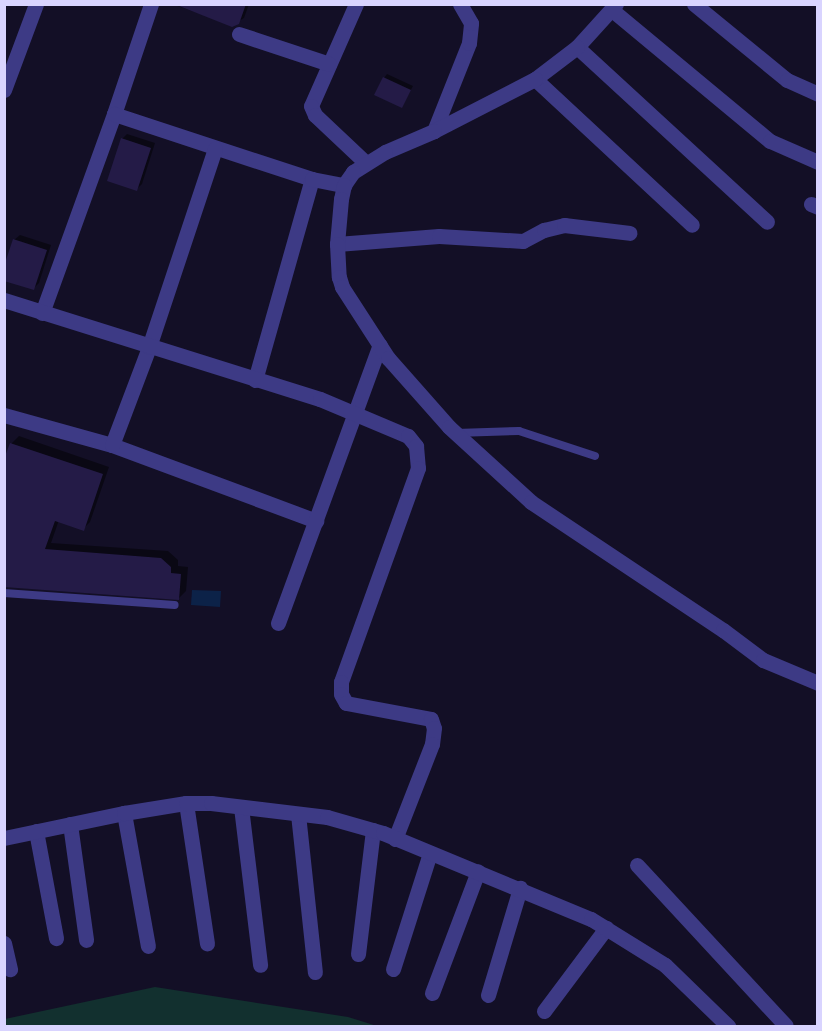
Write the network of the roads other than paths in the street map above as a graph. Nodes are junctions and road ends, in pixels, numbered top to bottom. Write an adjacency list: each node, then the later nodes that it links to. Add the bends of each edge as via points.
1 (36, 4): 10 (street)
2 (151, 4): 14 (street)
3 (356, 4): 9 (street)
4 (460, 4): 15 (street, via 471,23 469,43)
5 (694, 4): 13 (street, via 787,80)
6 (614, 7): 8 (street); 17 (street, via 770,141)
7 (239, 34): 9 (street)
8 (577, 47): 11 (street); 21 (street)
9 (329, 63): 18 (street, via 311,106 315,115)
10 (8, 72): 12 (street)
11 (534, 79): 15 (street); 22 (street)
12 (4, 90)
13 (818, 94)
14 (114, 114): 16 (street); 26 (street)
15 (434, 131): 18 (street)
16 (215, 149): 19 (street); 28 (street)
17 (818, 162)
18 (366, 163): 20 (street)
19 (312, 179): 20 (street); 29 (street)
20 (344, 185): 24 (street)
21 (767, 222)
22 (692, 225)
23 (630, 233): 24 (street, via 564,225 523,241 439,236)
24 (337, 244): 27 (street, via 342,287)
25 (4, 300): 26 (street)
26 (42, 313): 28 (street)
27 (380, 345): 30 (street); 32 (street)
28 (149, 347): 29 (street); 33 (street)
29 (255, 380): 30 (street)
30 (355, 413): 35 (street); 48 (street, via 408,436 418,457 418,468 341,682 346,703 431,719 432,744)
31 (4, 415): 33 (street)
32 (455, 433): 34 (lane, via 519,430); 39 (street, via 531,502 764,660)
33 (112, 445): 35 (street)
34 (595, 456)
35 (316, 521): 38 (street)
36 (4, 593): 37 (lane)
37 (175, 606)
38 (278, 622)
39 (818, 683)
40 (186, 803): 41 (street); 42 (street); 57 (street)
41 (241, 807): 43 (street); 60 (street)
42 (124, 813): 44 (street); 58 (street)
43 (298, 814): 45 (street, via 327,817); 63 (street)
44 (70, 824): 46 (street); 55 (street)
45 (373, 830): 48 (street); 59 (street)
46 (36, 831): 47 (street); 54 (street)
47 (4, 838)
48 (395, 839): 49 (street)
49 (430, 853): 51 (street); 62 (street)
50 (637, 865): 68 (street)
51 (478, 871): 52 (street); 64 (street)
52 (520, 888): 53 (street); 65 (street)
53 (606, 928): 66 (street); 67 (street, via 666,965)
54 (56, 938)
55 (86, 940)
56 (4, 943): 61 (street)
57 (207, 943)
58 (148, 946)
59 (358, 954)
60 (260, 965)
61 (10, 969)
62 (393, 969)
63 (315, 972)
64 (432, 993)
65 (488, 995)
66 (544, 1011)
67 (728, 1026)
68 (786, 1026)

